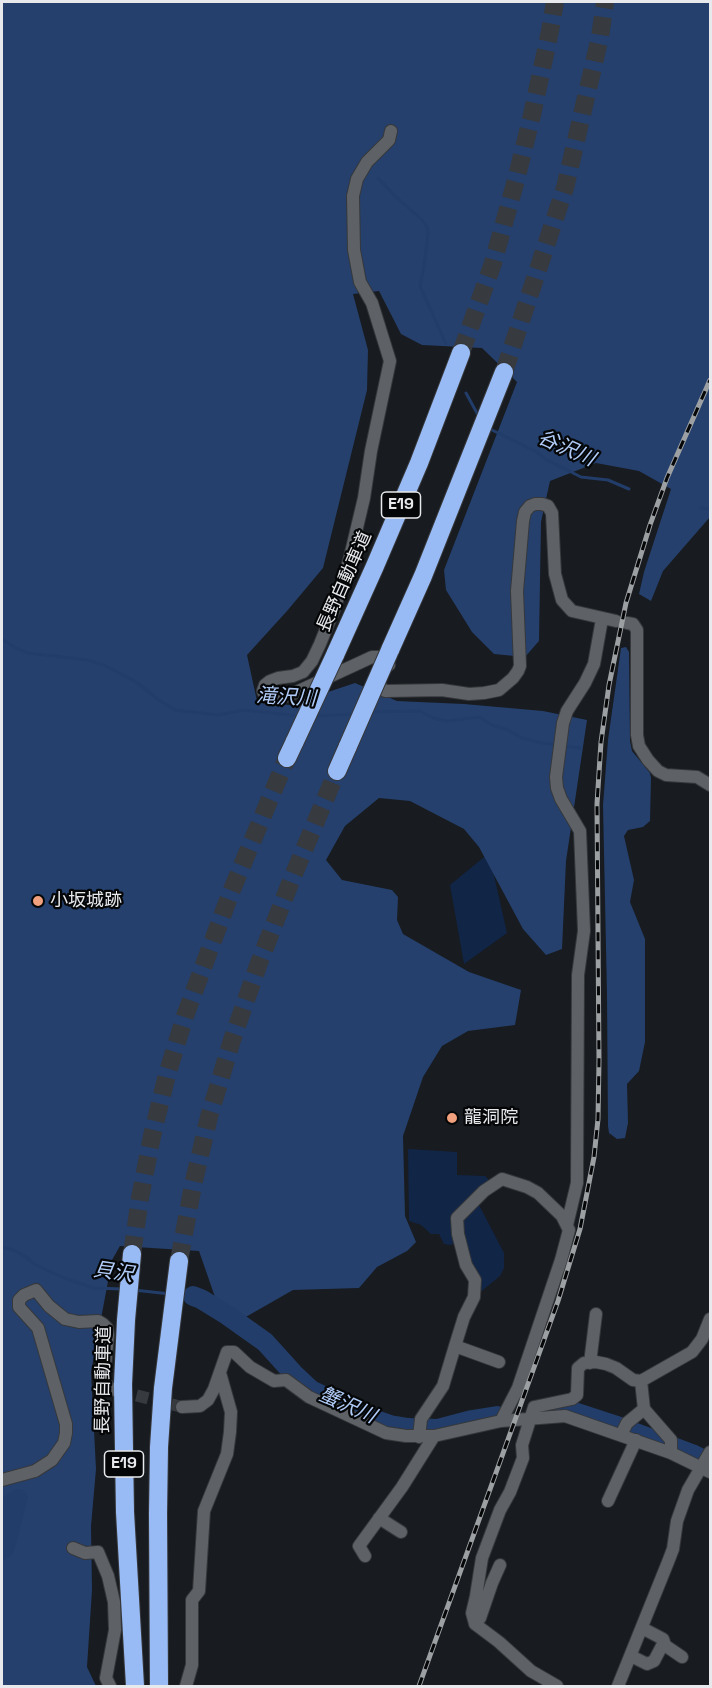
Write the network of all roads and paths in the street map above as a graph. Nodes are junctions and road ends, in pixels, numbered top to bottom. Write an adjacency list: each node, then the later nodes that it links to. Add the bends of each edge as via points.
1 (391, 130): 4 (street, via 389,140 367,162 357,179 353,196 354,250 360,282 372,303 390,361 364,498 335,607 316,652 303,672 270,681 263,691 270,699 290,695 378,657 391,671 379,679 385,691 442,690 469,694 499,690 520,666 517,591 525,512 535,504 548,506 552,513 555,574 562,600 572,611)
2 (461, 353): 5 (highway, 長野自動車道 / E19, bridge, via 375,566)
3 (504, 372): 6 (highway, E19, bridge, via 423,576)
4 (602, 619): 7 (street, via 633,624 637,630 637,735 648,760 666,775 697,777); 8 (street, via 594,663 563,723 556,777 561,799 580,831 584,931 578,975 577,1183)
5 (287, 758)
6 (337, 771)
7 (711, 786)
8 (567, 1225): 14 (street, via 538,1193 502,1179 457,1218 466,1265 475,1280 474,1297); 23 (street, via 561,1260 518,1388)
9 (132, 1254): 45 (highway, 長野自動車道 / E19, via 123,1384 125,1512)
10 (179, 1261): 44 (highway, E19, via 159,1448)
11 (596, 1314): 16 (street)
12 (711, 1318): 13 (street)
13 (706, 1340): 18 (street)
14 (455, 1346): 15 (street); 26 (street, via 443,1386 421,1419)
15 (499, 1362)
16 (590, 1363): 18 (street, via 606,1364); 22 (street, via 578,1368 577,1395 534,1407)
17 (220, 1373): 20 (street, via 208,1400 200,1406); 26 (street, via 227,1352 234,1352 274,1381 286,1380 309,1397 386,1433); 47 (street, via 231,1412 230,1432 227,1454 204,1510 199,1591 192,1600 192,1665)
18 (641, 1381): 21 (street)
19 (114, 1390): 32 (street, via 105,1383 104,1376 107,1328 98,1321 65,1319 36,1290 24,1295 19,1307 38,1328 66,1433 52,1460 35,1471)
20 (182, 1407)
21 (644, 1409): 24 (street); 28 (street, via 671,1440)
22 (531, 1418): 23 (street); 24 (street, via 565,1416); 39 (street, via 522,1445 523,1458 482,1558 471,1613)
23 (501, 1421): 25 (street)
24 (623, 1430): 27 (street)
25 (434, 1436): 26 (street); 34 (street)
26 (419, 1437)
27 (636, 1440): 28 (street); 29 (street)
28 (671, 1448): 30 (street)
29 (628, 1457): 31 (street); 33 (street)
30 (707, 1462): 40 (street, via 688,1490 669,1562)
31 (615, 1469)
32 (2, 1480)
33 (608, 1501)
34 (379, 1518): 35 (street); 37 (street, via 359,1546)
35 (401, 1532)
36 (73, 1548): 46 (street, via 85,1553 98,1552 108,1576 115,1630 106,1678)
37 (365, 1556)
38 (500, 1565): 39 (street)
39 (475, 1624): 48 (street, via 531,1671)
40 (642, 1628): 41 (street, via 663,1639); 42 (street)
41 (663, 1644): 42 (street, via 654,1661 647,1664); 43 (street)
42 (631, 1656): 49 (street)
43 (682, 1658)
44 (159, 1679)
45 (135, 1680)
46 (110, 1686)
47 (186, 1686)
48 (557, 1686)
49 (618, 1686)

